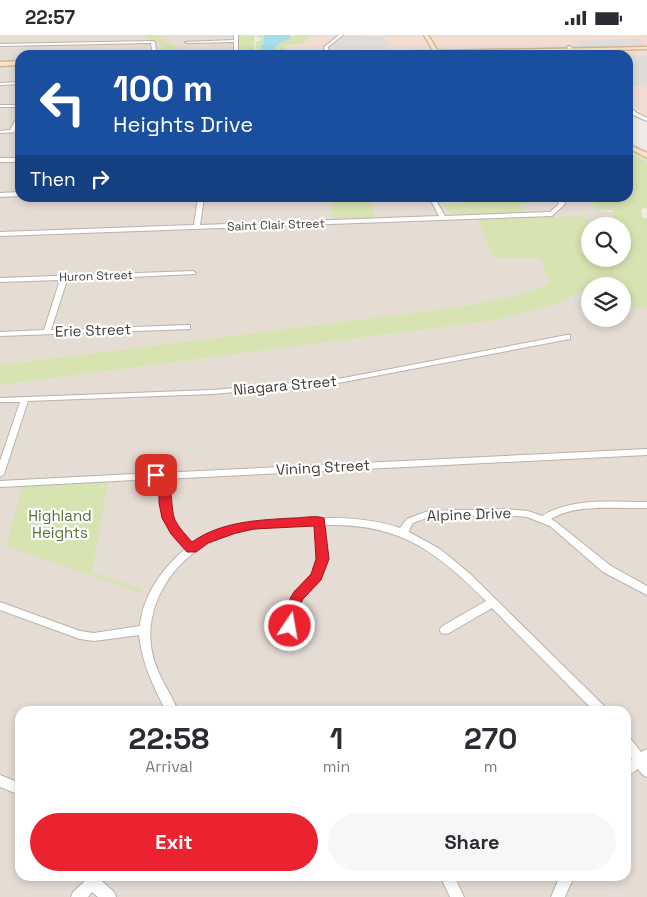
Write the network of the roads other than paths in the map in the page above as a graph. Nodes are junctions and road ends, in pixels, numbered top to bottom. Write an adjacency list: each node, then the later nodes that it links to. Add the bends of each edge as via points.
1 (236, 35): 4 (street)
2 (341, 35): 10 (street)
3 (426, 35): 11 (main road)
4 (236, 41): 6 (street); 9 (street)
5 (153, 42): 7 (street); 8 (street)
6 (187, 42)
7 (0, 45)
8 (154, 50)
9 (236, 50)
10 (326, 50)
11 (435, 50)
12 (633, 50): 13 (main road)
13 (647, 50)
14 (15, 63): 15 (main road)
15 (0, 64)
16 (15, 83): 17 (street)
17 (0, 84)
18 (0, 106): 19 (street)
19 (15, 106)
20 (633, 112): 21 (street)
21 (647, 120)
22 (15, 125): 23 (street)
23 (12, 131): 24 (street)
24 (0, 132)
25 (633, 144): 27 (main road)
26 (633, 149): 28 (main road)
27 (647, 151)
28 (647, 156)
29 (0, 160): 30 (street)
30 (15, 160)
31 (15, 194): 32 (street)
32 (0, 195)
33 (200, 202): 38 (street)
34 (434, 202): 37 (street)
35 (561, 202): 36 (street)
36 (552, 215): 37 (street, Saint Clair Street)
37 (443, 219): 38 (street, Saint Clair Street)
38 (198, 227): 39 (street, Saint Clair Street)
39 (0, 234)
40 (193, 273): 41 (street, Huron Street)
41 (64, 277): 42 (street, Huron Street); 44 (street)
42 (0, 279)
43 (187, 327): 44 (street, Erie Street)
44 (47, 332): 45 (street, Erie Street)
45 (0, 334)
46 (567, 337): 47 (street, Niagara Street, via 338,381 212,392)
47 (25, 399): 48 (street, Niagara Street); 50 (street)
48 (0, 400)
49 (647, 452): 51 (street, Vining Street)
50 (0, 474)
51 (156, 475): 52 (street, Vining Street); 57 (street, via 165,488 168,518)
52 (0, 484)
53 (647, 505): 54 (street, via 567,508 552,512)
54 (544, 519): 56 (street, Alpine Drive, via 514,512 428,514 410,521 404,527); 58 (street, via 607,569)
55 (320, 521): 56 (street, via 364,522); 57 (street, via 234,528); 63 (street, via 323,559 316,577 298,595 288,614)
56 (404, 533): 59 (street, via 443,557)
57 (191, 549): 62 (street, via 168,570 156,588)
58 (647, 591)
59 (493, 603): 61 (street); 65 (street)
60 (0, 607): 62 (street, via 80,635 94,637)
61 (445, 630)
62 (145, 631): 64 (street, via 146,650 153,673)
63 (291, 638)
64 (170, 706)
65 (596, 706)
66 (631, 746): 67 (street)
67 (643, 757): 68 (street); 69 (street)
68 (631, 767)
69 (647, 771)
70 (0, 781): 71 (street)
71 (15, 787)
72 (89, 881): 76 (street)
73 (92, 881): 77 (street)
74 (449, 881): 78 (street)
75 (565, 881): 79 (street)
76 (78, 897)
77 (109, 897)
78 (457, 897)
79 (558, 897)

